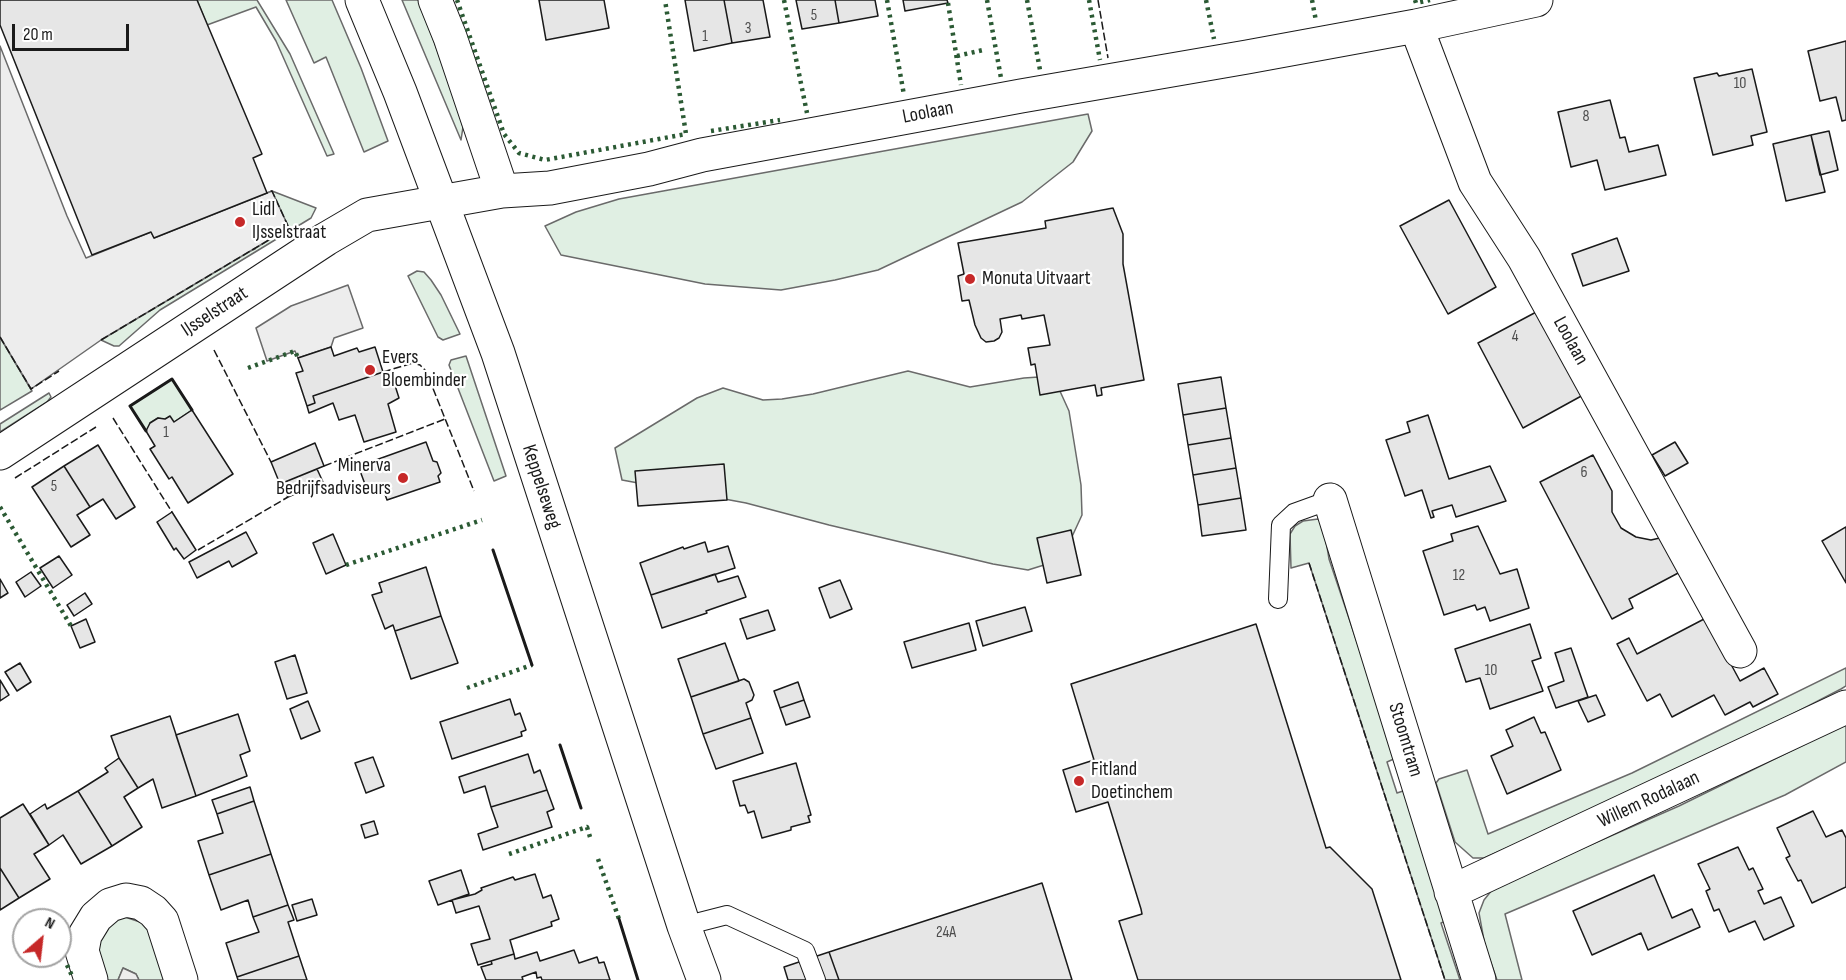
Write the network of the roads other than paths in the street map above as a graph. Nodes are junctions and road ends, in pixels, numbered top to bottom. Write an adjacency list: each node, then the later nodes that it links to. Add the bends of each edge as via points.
1 (362, 0): 6 (street, Keppelseweg)
2 (435, 0): 5 (street)
3 (1536, 0): 4 (street, Loolaan)
4 (1416, 26): 5 (street, Loolaan, via 702,155 550,188); 10 (street, Loolaan, via 1475,182 1524,258)
5 (502, 190): 6 (street, Loolaan)
6 (442, 201): 7 (street, IJsselstraat, via 367,215); 13 (street, Keppelseweg, via 498,353)
7 (0, 453)
8 (1330, 500): 9 (lane, via 1294,513 1281,525); 12 (street, Stoomtram)
9 (1278, 599)
10 (1740, 651)
11 (1846, 707): 12 (street, Willem Rodalaan)
12 (1451, 892): 18 (street, Stoomtram)
13 (684, 926): 16 (street, Keppelseweg); 17 (lane, via 727,915 805,951)
14 (91, 980): 15 (street, via 82,951 85,935 96,917 110,905 126,900 141,903 162,921)
15 (181, 980)
16 (704, 980)
17 (816, 980)
18 (1479, 980)

